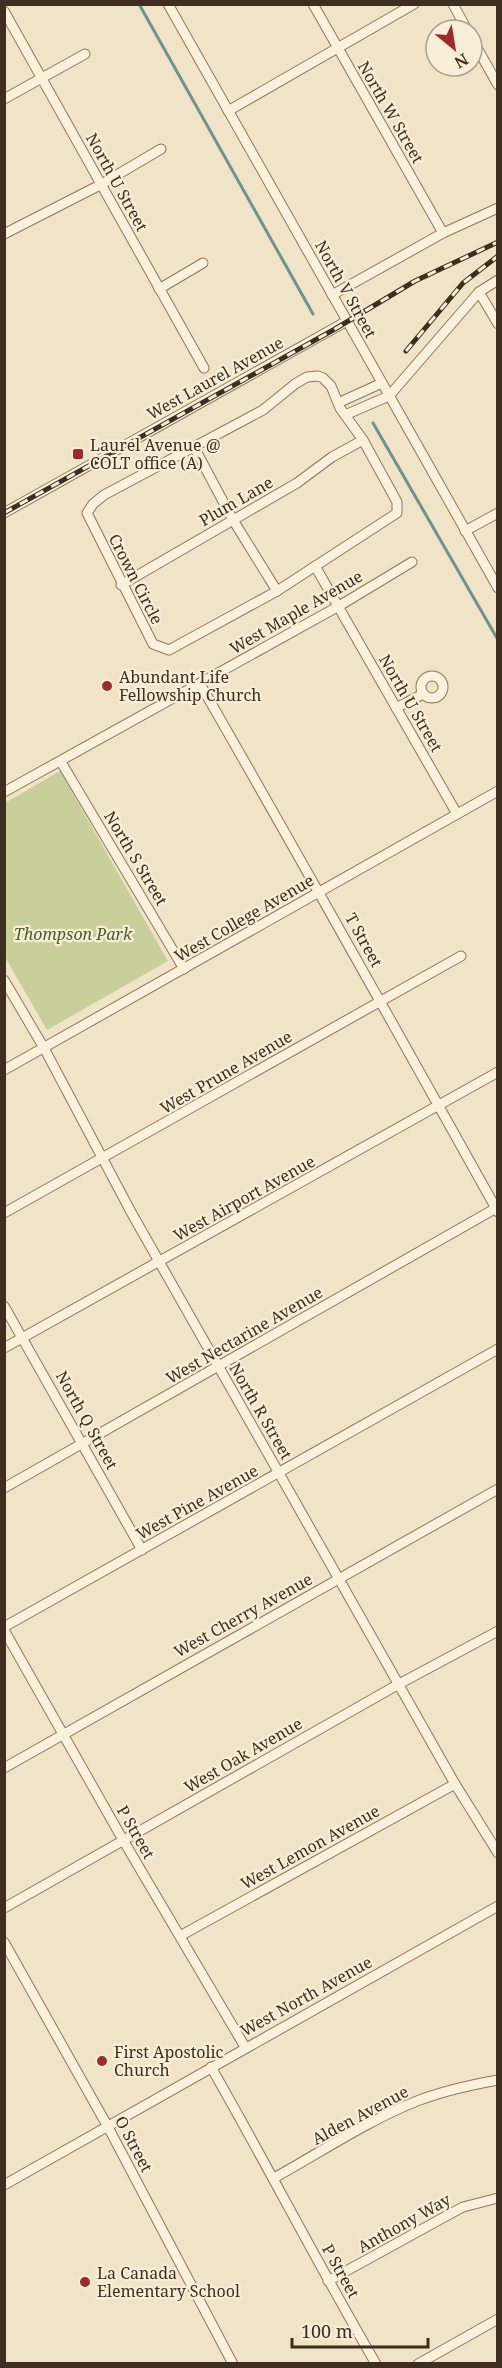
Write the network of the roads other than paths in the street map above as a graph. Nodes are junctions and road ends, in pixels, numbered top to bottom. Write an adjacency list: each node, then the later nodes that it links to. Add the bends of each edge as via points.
1 (168, 4): 13 (street, North V Street)
2 (313, 4): 7 (street, North W Street)
3 (414, 4): 7 (street)
4 (453, 4): 6 (street)
5 (4, 11): 10 (street, North U Street)
6 (461, 18)
7 (337, 48): 13 (street); 18 (street, North W Street)
8 (86, 54): 10 (street)
9 (484, 60): 11 (street)
10 (43, 78): 12 (street); 15 (street, North U Street)
11 (498, 85)
12 (4, 99)
13 (228, 111): 23 (street, North V Street)
14 (161, 149): 15 (street)
15 (100, 185): 17 (street); 21 (street, North U Street)
16 (498, 208): 18 (street)
17 (4, 234)
18 (444, 234): 23 (street)
19 (203, 263): 21 (street)
20 (498, 280): 22 (street)
21 (159, 289): 26 (street, North U Street)
22 (479, 292): 25 (street); 28 (street)
23 (332, 295): 24 (street, North V Street)
24 (347, 321): 27 (street, North V Street); 33 (street, West Laurel Avenue)
25 (498, 324)
26 (204, 368)
27 (382, 383): 28 (street, North V Street); 29 (street)
28 (389, 396): 30 (street); 36 (street, North V Street)
29 (338, 403): 30 (street, Crown Circle); 32 (street, Crown Circle, via 331,386 323,378 312,376 262,410)
30 (345, 415): 31 (street, Crown Circle)
31 (363, 440): 35 (street, Plum Lane); 38 (street, Crown Circle, via 397,502 397,513)
32 (194, 447): 35 (street); 39 (street, Crown Circle, via 104,495 87,513)
33 (4, 513)
34 (498, 513): 36 (street)
35 (233, 520): 39 (street, Plum Lane); 41 (street)
36 (465, 531): 40 (street, North V Street)
37 (412, 562): 42 (street, West Maple Avenue)
38 (315, 566): 41 (street, Crown Circle); 42 (street, North U Street)
39 (122, 585): 41 (street, Crown Circle, via 153,644 169,650)
40 (498, 588)
41 (277, 591)
42 (339, 606): 43 (street, West Maple Avenue); 45 (street, North U Street)
43 (200, 684): 46 (street, West Maple Avenue); 50 (street, T Street)
44 (423, 694): 45 (street)
45 (396, 708): 49 (street, North U Street)
46 (61, 762): 48 (street, West Maple Avenue); 52 (street, North S Street)
47 (498, 791): 49 (street, West College Avenue)
48 (4, 792)
49 (457, 814): 50 (street, West College Avenue)
50 (320, 892): 52 (street, West College Avenue); 54 (street, T Street)
51 (461, 956): 54 (street, West Prune Avenue)
52 (184, 969): 55 (street, West College Avenue)
53 (4, 980): 55 (street, North R Street)
54 (380, 1002): 58 (street, T Street); 59 (street, West Prune Avenue)
55 (44, 1048): 56 (street, West College Avenue); 59 (street, North R Street)
56 (4, 1070)
57 (498, 1072): 58 (street, West Airport Avenue)
58 (437, 1106): 60 (street, T Street); 62 (street, West Airport Avenue)
59 (102, 1160): 61 (street, West Prune Avenue); 62 (street, North R Street)
60 (497, 1209): 67 (street, West Nectarine Avenue)
61 (4, 1214)
62 (160, 1262): 64 (street, West Airport Avenue); 67 (street, North R Street)
63 (4, 1306): 64 (street, North Q Street)
64 (22, 1338): 65 (street, West Airport Avenue); 68 (street, North Q Street)
65 (4, 1348)
66 (498, 1349): 69 (street, West Pine Avenue)
67 (219, 1366): 68 (street, West Nectarine Avenue); 69 (street, North R Street)
68 (83, 1444): 70 (street, West Nectarine Avenue); 72 (street, North Q Street)
69 (279, 1473): 72 (street, West Pine Avenue); 73 (street, North R Street)
70 (4, 1488)
71 (498, 1489): 73 (street, West Cherry Avenue)
72 (142, 1550): 74 (street, West Pine Avenue)
73 (339, 1579): 76 (street, North R Street); 77 (street, West Cherry Avenue)
74 (4, 1629): 77 (street, P Street)
75 (498, 1631): 76 (street, West Oak Avenue)
76 (399, 1684): 79 (street, North R Street); 80 (street, West Oak Avenue)
77 (62, 1734): 78 (street, West Cherry Avenue); 80 (street, P Street)
78 (4, 1768)
79 (455, 1784): 81 (street, North R Street); 84 (street, West Lemon Avenue)
80 (123, 1840): 83 (street, West Oak Avenue); 84 (street, P Street)
81 (498, 1853)
82 (498, 1906): 86 (street, West North Avenue)
83 (4, 1908)
84 (180, 1936): 86 (street, P Street)
85 (4, 1942): 89 (street, O Street)
86 (245, 2047): 87 (street, West North Avenue)
87 (211, 2067): 89 (street, West North Avenue); 90 (street, P Street)
88 (498, 2080): 90 (street, Alden Avenue, via 418,2101)
89 (108, 2127): 91 (street, West North Avenue); 95 (street, O Street)
90 (274, 2178): 93 (street, P Street)
91 (4, 2185)
92 (498, 2198): 93 (street, Anthony Way, via 463,2207)
93 (328, 2282): 96 (street, P Street)
94 (498, 2319): 97 (street)
95 (233, 2364)
96 (376, 2364)
97 (418, 2364)

